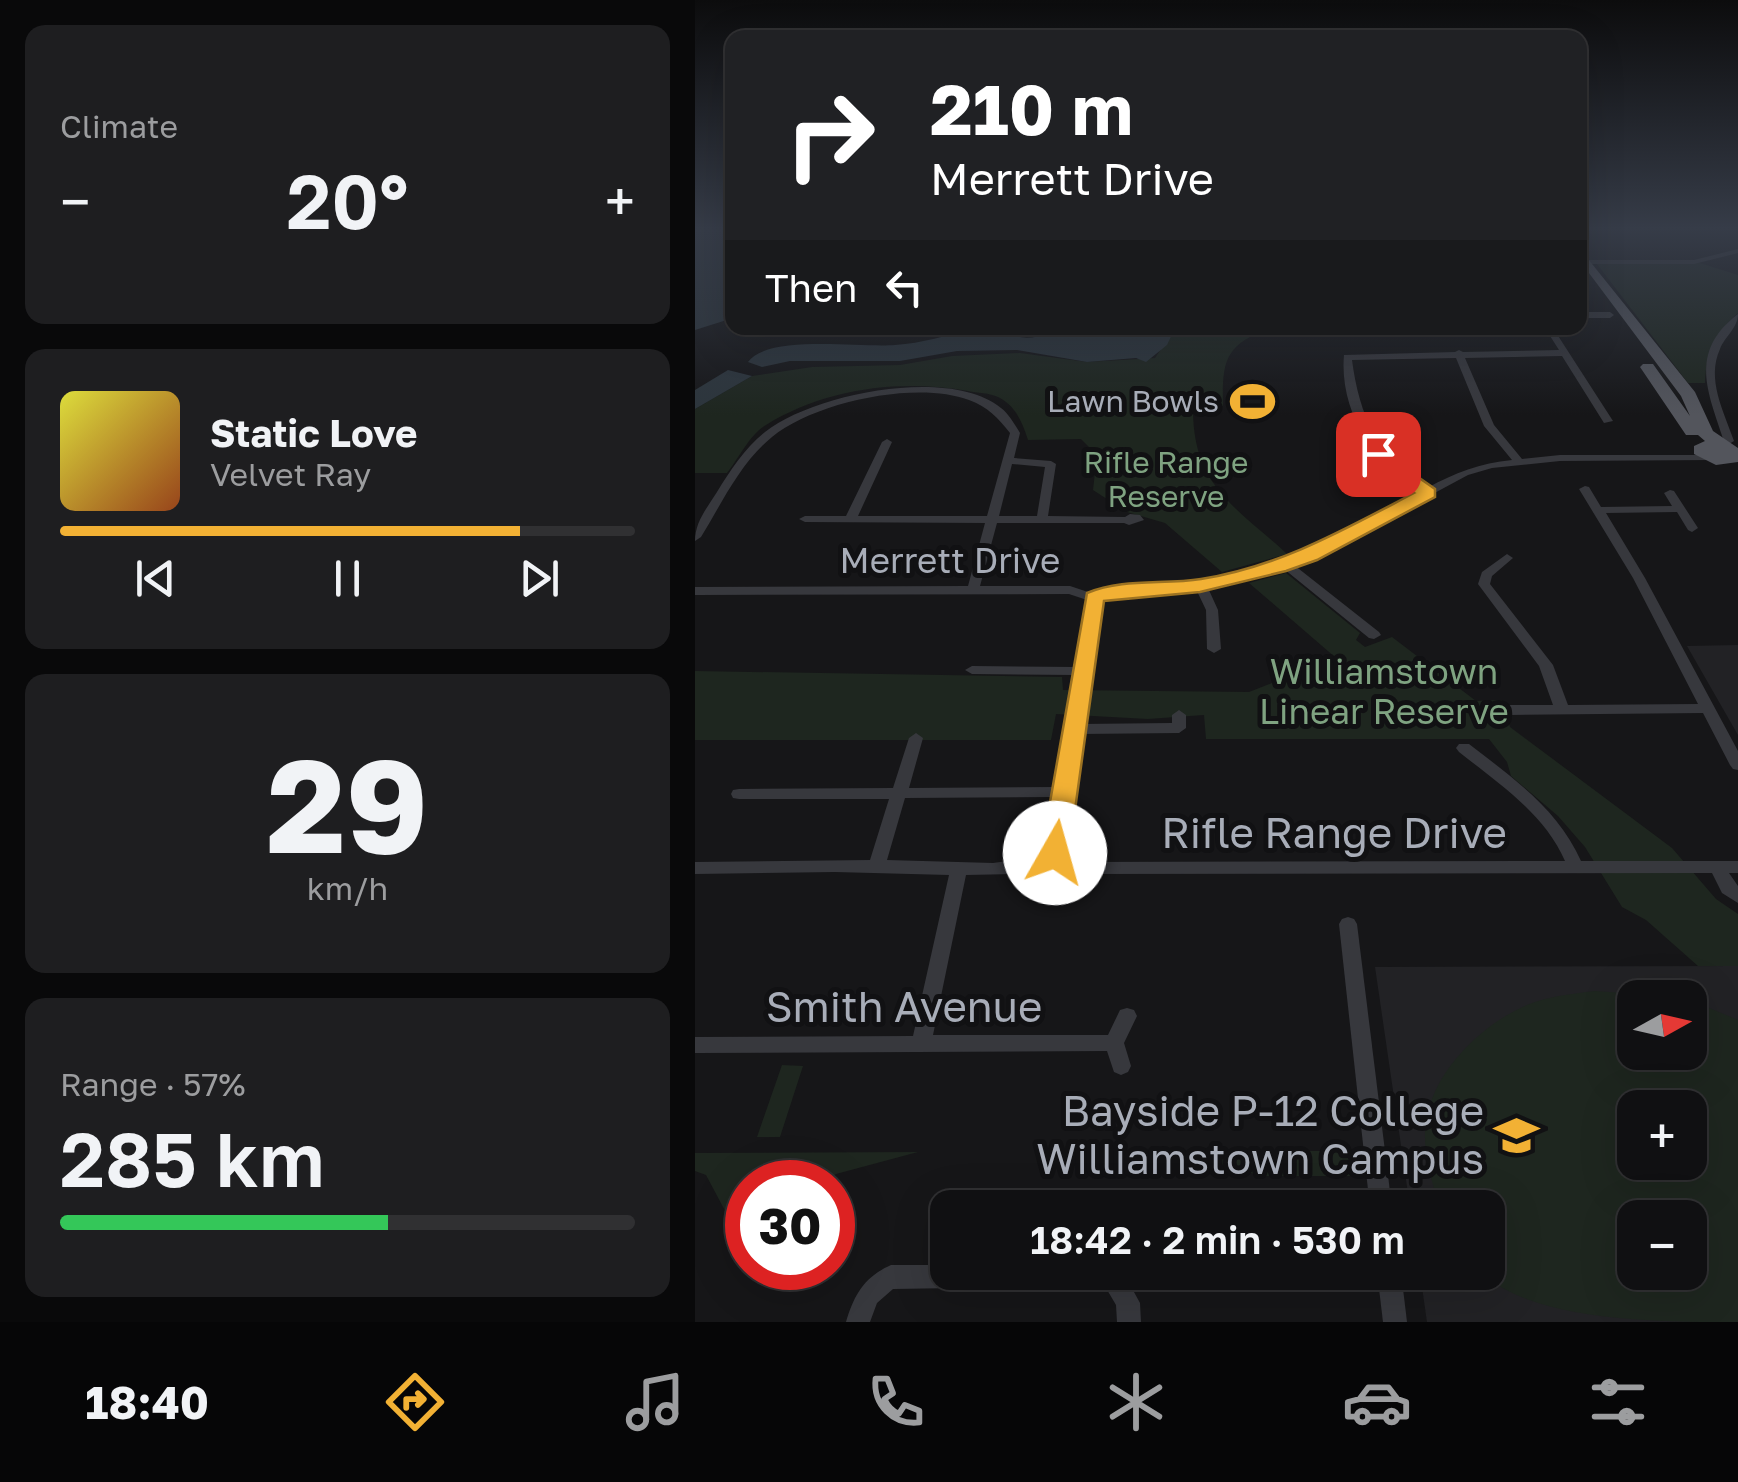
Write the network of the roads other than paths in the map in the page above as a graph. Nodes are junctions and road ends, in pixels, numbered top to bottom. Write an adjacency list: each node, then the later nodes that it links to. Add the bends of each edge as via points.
1 (1597, 292): 4 (main road)
2 (1605, 292): 11 (main road)
3 (1587, 315): 4 (street)
4 (1609, 315): 15 (main road, via 1685,417)
5 (1738, 317): 12 (street, via 1715,345)
6 (1553, 335): 7 (street)
7 (1565, 353): 8 (street); 13 (street)
8 (1459, 354): 10 (street, via 1351,354); 17 (street, via 1489,426)
9 (1338, 382): 10 (street)
10 (1351, 382): 19 (street, via 1374,449)
11 (1683, 388): 12 (street); 15 (main road)
12 (1709, 388): 15 (street)
13 (1608, 421)
14 (887, 442): 27 (street)
15 (1725, 455): 17 (street, Merrett Drive)
16 (1010, 460): 22 (street, via 1015,434 988,403 933,392 858,396 798,414 769,433); 25 (street, via 1053,465); 28 (street)
17 (1517, 460): 19 (street, Merrett Drive, via 1478,468)
18 (1585, 489): 23 (street)
19 (1428, 493): 33 (street, Merrett Drive)
20 (1670, 493): 24 (street)
21 (695, 510): 22 (street)
22 (712, 510): 31 (street)
23 (1599, 510): 24 (street); 42 (street)
24 (1681, 510): 30 (street)
25 (1042, 518): 28 (street); 29 (street)
26 (805, 520): 27 (street)
27 (850, 520): 28 (street)
28 (992, 520): 35 (street)
29 (1127, 520)
30 (1692, 528)
31 (695, 537)
32 (1507, 558): 43 (street, via 1484,584 1546,665)
33 (1286, 565): 34 (street, Merrett Drive); 38 (street)
34 (1201, 586): 37 (street, Merrett Drive); 39 (street, via 1213,612)
35 (973, 590): 36 (street, Merrett Drive); 37 (street, Merrett Drive, via 1070,590)
36 (695, 591)
37 (1094, 598): 41 (street)
38 (1372, 637)
39 (1214, 649)
40 (972, 670): 41 (street)
41 (1082, 671): 46 (street)
42 (1707, 708): 43 (street); 51 (street)
43 (1562, 709): 44 (street)
44 (1510, 710)
45 (1179, 715): 46 (street, via 1179,728)
46 (1073, 729): 52 (street)
47 (917, 738): 54 (street)
48 (1464, 748): 50 (street)
49 (1502, 759): 50 (street)
50 (1485, 765): 60 (street, via 1553,822)
51 (1738, 765)
52 (1063, 792): 54 (street); 55 (street)
53 (739, 794): 54 (street)
54 (900, 794): 56 (street)
55 (1058, 858): 59 (street, Rifle Range Drive, via 1032,866); 60 (street, Rifle Range Drive, via 1077,868)
56 (877, 865): 58 (street, Rifle Range Drive); 59 (street, Rifle Range Drive)
57 (1738, 867): 61 (street, Rifle Range Drive)
58 (695, 868)
59 (959, 868): 67 (street)
60 (1576, 868): 61 (street, Rifle Range Drive)
61 (1718, 868): 62 (street)
62 (1738, 896)
63 (1348, 924): 69 (street)
64 (1127, 1016): 65 (street)
65 (1114, 1043): 67 (street, Smith Avenue); 68 (street)
66 (695, 1044): 67 (street, Smith Avenue)
67 (921, 1045)
68 (1121, 1066)
69 (1379, 1190)
70 (1391, 1290): 73 (street)
71 (858, 1322): 72 (street, via 873,1287 891,1277 1091,1274 1113,1277 1123,1289)
72 (1129, 1322)
73 (1395, 1322)

